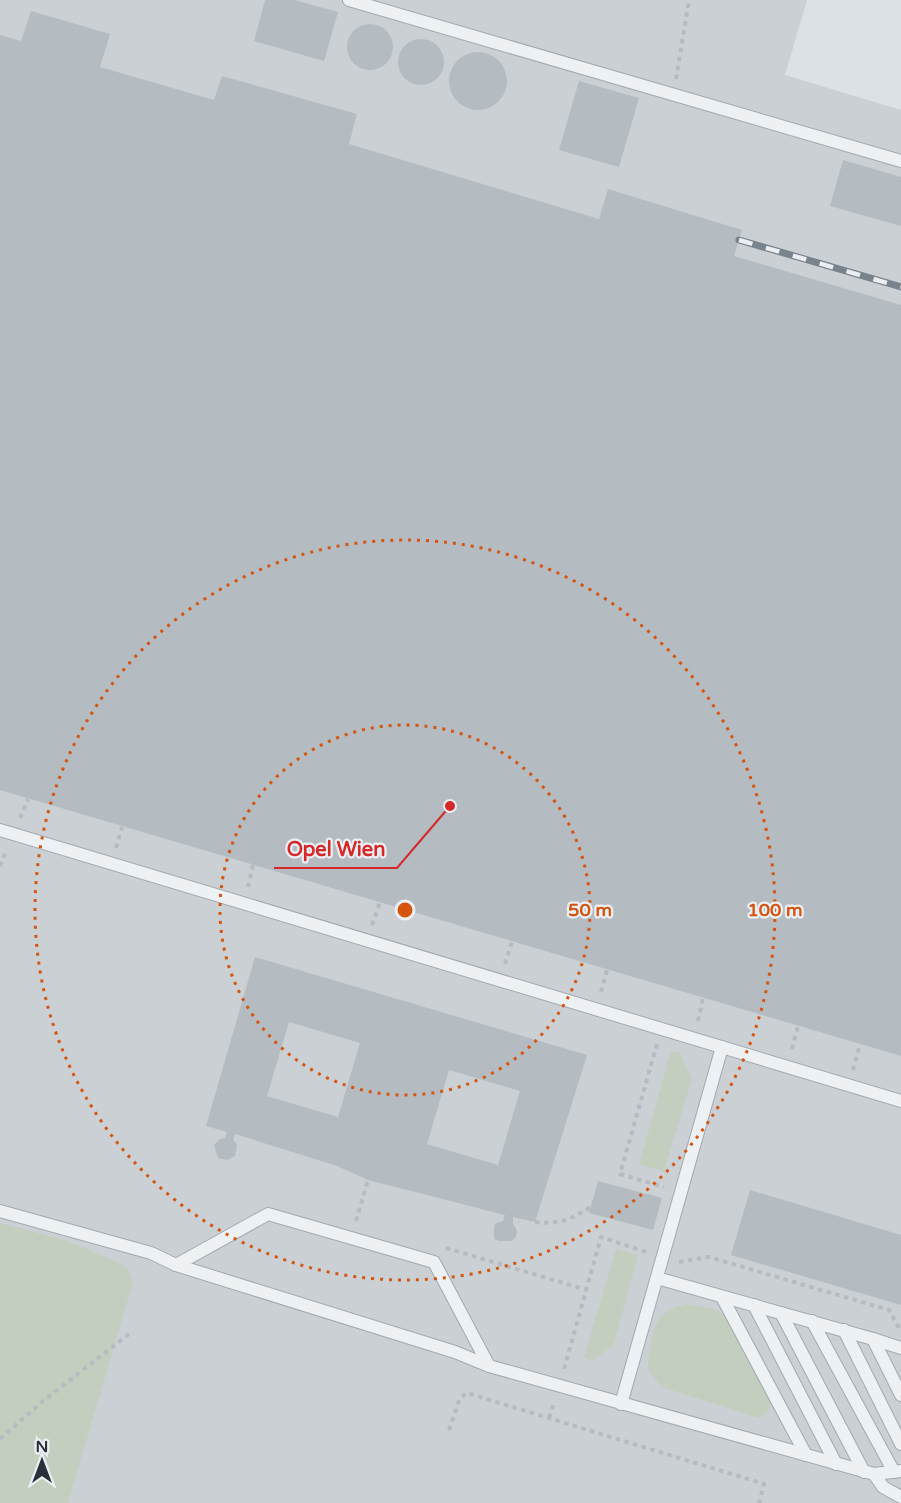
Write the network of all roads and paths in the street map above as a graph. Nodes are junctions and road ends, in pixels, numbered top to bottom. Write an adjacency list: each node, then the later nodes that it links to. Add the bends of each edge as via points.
1 (349, 0): 3 (lane)
2 (690, 0): 3 (path)
3 (673, 94): 4 (lane)
4 (901, 161)
5 (122, 826): 7 (path)
6 (0, 830): 20 (lane)
7 (115, 852)
8 (253, 865): 9 (path)
9 (247, 890)
10 (380, 902): 11 (path)
11 (370, 928)
12 (512, 941): 13 (path)
13 (504, 968)
14 (608, 970): 15 (path)
15 (600, 996)
16 (703, 998): 17 (path)
17 (697, 1025)
18 (798, 1026): 21 (path)
19 (860, 1044): 22 (path)
20 (722, 1047): 23 (lane); 31 (lane)
21 (791, 1053)
22 (853, 1071)
23 (901, 1101)
24 (368, 1180): 28 (path, via 355,1221)
25 (591, 1207): 27 (path, via 568,1221)
26 (0, 1211): 30 (lane, via 151,1253)
27 (535, 1222)
28 (366, 1225)
29 (443, 1247): 32 (path)
30 (176, 1265): 41 (lane); 41 (lane, via 268,1214 434,1262)
31 (657, 1278): 33 (lane); 43 (lane)
32 (586, 1290)
33 (722, 1297): 34 (lane); 47 (lane)
34 (754, 1305): 35 (lane); 48 (lane)
35 (781, 1313): 36 (lane); 50 (lane)
36 (812, 1321): 37 (lane); 49 (lane)
37 (844, 1330): 39 (lane); 46 (lane)
38 (129, 1334): 45 (path)
39 (873, 1339): 40 (lane); 42 (lane)
40 (901, 1348)
41 (489, 1366): 43 (lane)
42 (901, 1395)
43 (621, 1404): 47 (lane)
44 (449, 1430): 52 (path, via 460,1398 467,1393 764,1484)
45 (0, 1440)
46 (901, 1444)
47 (806, 1455): 48 (lane)
48 (836, 1464): 50 (lane)
49 (897, 1472): 50 (lane)
50 (869, 1473): 51 (lane)
51 (901, 1497)
52 (759, 1503)

